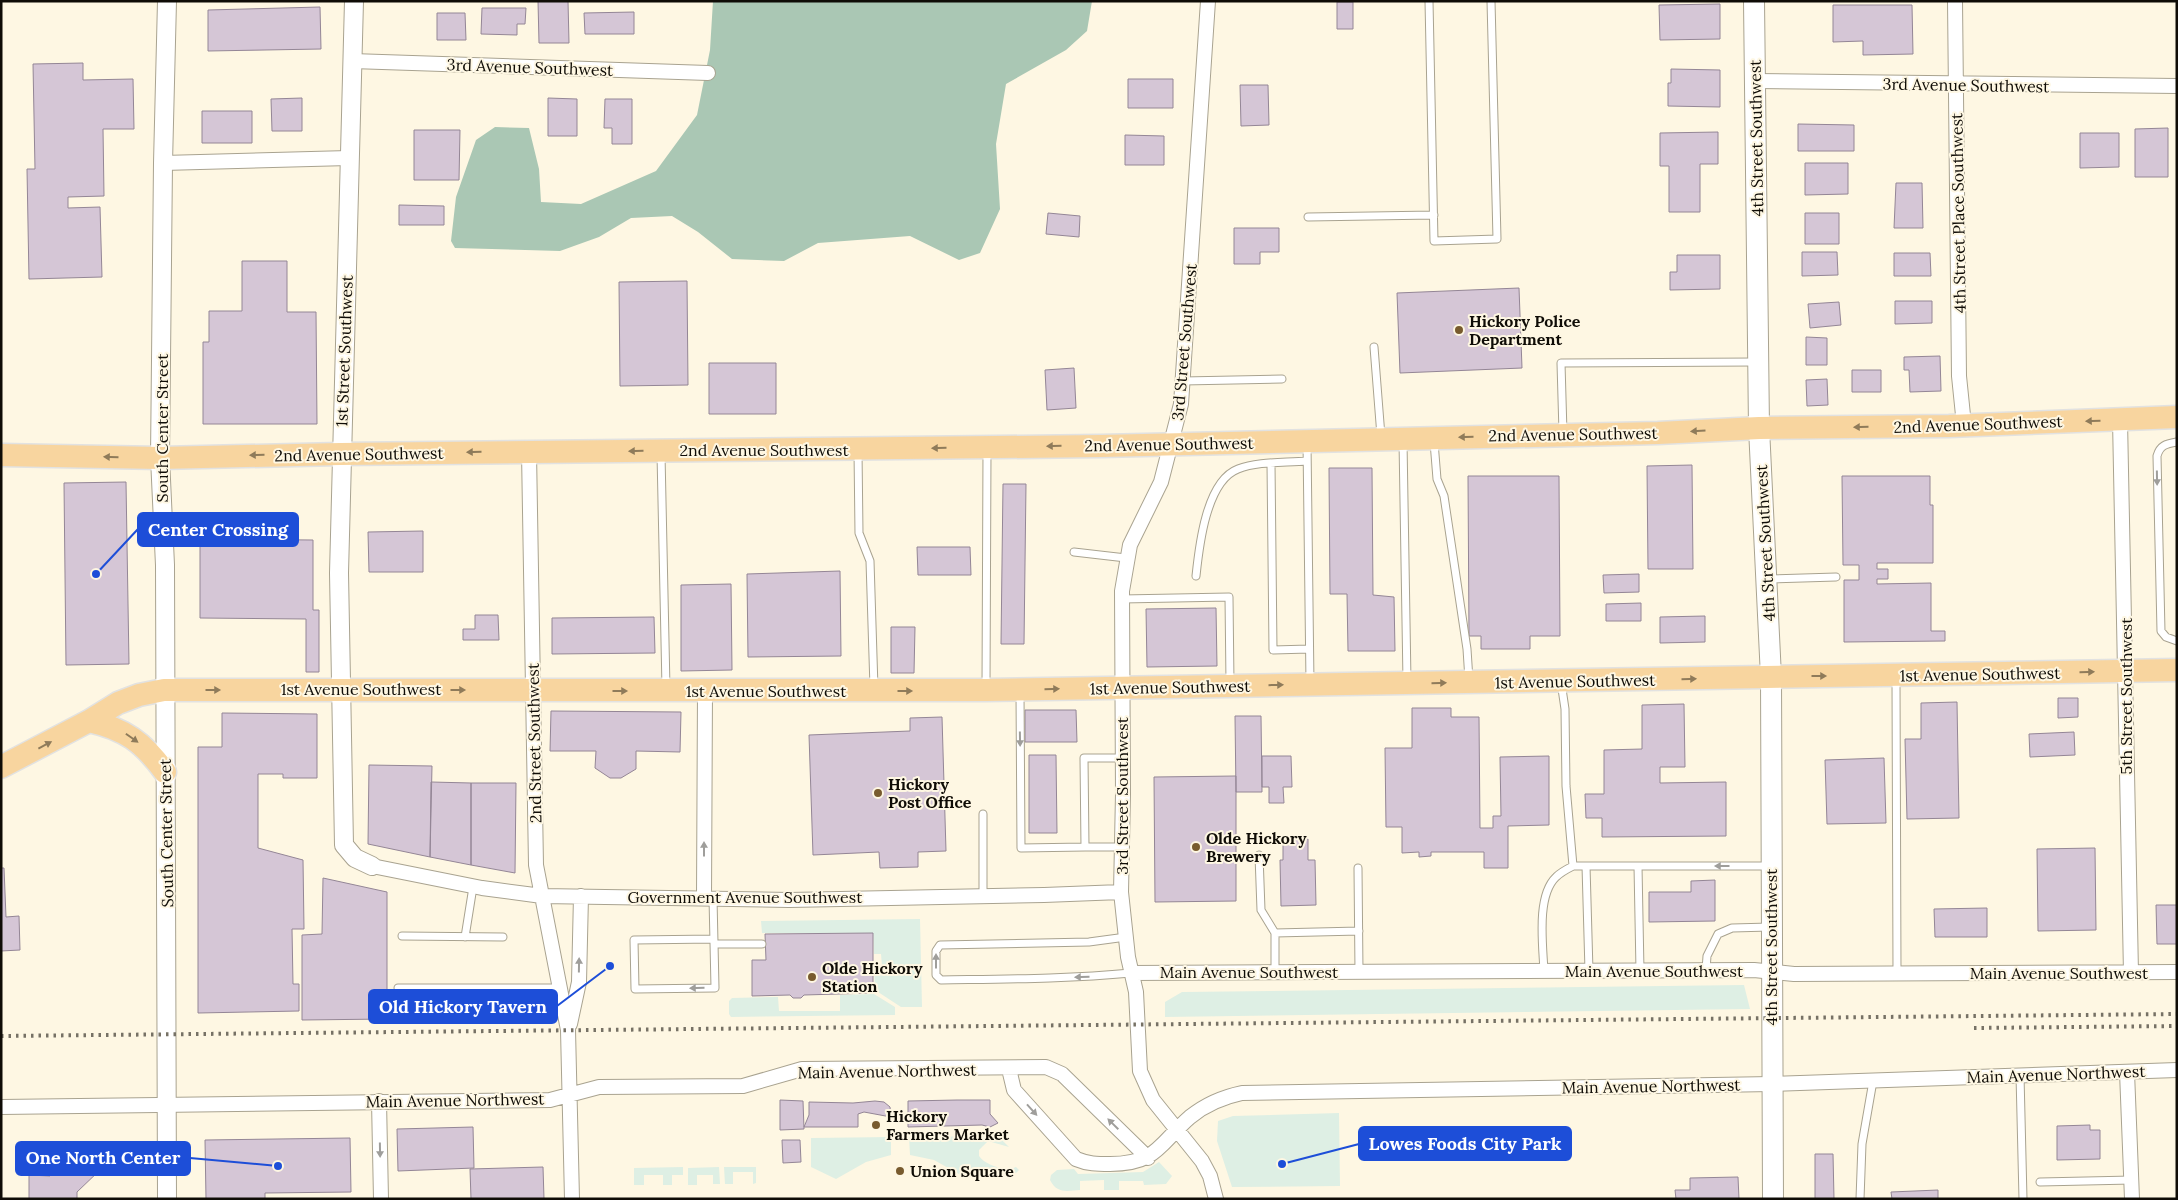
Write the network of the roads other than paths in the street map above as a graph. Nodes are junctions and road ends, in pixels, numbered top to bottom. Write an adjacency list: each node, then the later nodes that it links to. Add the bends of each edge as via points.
1 (167, 1): 14 (street, South Center Street)
2 (354, 1): 8 (street, 1st Street Southwest)
3 (1208, 1): 20 (street, 3rd Street Southwest)
4 (1429, 1): 15 (lane)
5 (1491, 1): 15 (lane, via 1497,239 1434,241)
6 (1754, 1): 10 (main road, 4th Street Southwest)
7 (1955, 1): 11 (street, 4th Street Place Southwest)
8 (352, 61): 9 (street, 3rd Avenue Southwest); 13 (street, 1st Street Southwest)
9 (708, 73)
10 (1755, 81): 11 (street, 3rd Avenue Southwest); 18 (main road, 4th Street Southwest)
11 (1956, 84): 12 (street, 3rd Avenue Southwest); 23 (street, 4th Street Place Southwest, via 1959,376)
12 (2177, 86)
13 (350, 158): 14 (street); 36 (street, 1st Street Southwest)
14 (163, 163): 38 (street, South Center Street)
15 (1434, 215): 16 (lane)
16 (1308, 217)
17 (1374, 347): 28 (lane)
18 (1758, 362): 24 (main road, 4th Street Southwest); 25 (lane, via 1561,363)
19 (1282, 379): 20 (lane)
20 (1183, 381): 30 (street, 3rd Street Southwest)
21 (2177, 417): 22 (main road, 2nd Avenue Southwest)
22 (2120, 420): 23 (main road, 2nd Avenue Southwest, one-way to 23); 49 (street, 5th Street Southwest)
23 (1964, 425): 24 (main road, 2nd Avenue Southwest, one-way to 24)
24 (1759, 428): 25 (main road, 2nd Avenue Southwest, one-way to 25); 44 (main road, 4th Street Southwest)
25 (1563, 435): 27 (main road, 2nd Avenue Southwest, one-way to 27)
26 (1403, 438): 27 (main road, 2nd Avenue Southwest); 28 (main road, 2nd Avenue Southwest); 54 (lane)
27 (1434, 438): 53 (lane, via 1437,479 1444,496 1467,649)
28 (1381, 439): 34 (main road, 2nd Avenue Southwest)
29 (2177, 442): 46 (lane, one-way to 46, via 2164,444 2157,456 2161,631)
30 (1172, 444): 31 (main road, 2nd Avenue Southwest, one-way to 31); 34 (main road, 2nd Avenue Southwest); 41 (street, 3rd Street Southwest, via 1161,482 1137,528)
31 (987, 447): 32 (main road, 2nd Avenue Southwest, one-way to 32); 61 (lane)
32 (858, 449): 33 (main road, 2nd Avenue Southwest); 65 (lane, via 859,533 870,561)
33 (661, 450): 35 (main road, 2nd Avenue Southwest, one-way to 35); 63 (lane)
34 (1307, 451): 39 (lane); 47 (lane)
35 (529, 452): 36 (main road, 2nd Avenue Southwest, one-way to 36); 60 (street, 2nd Street Southwest)
36 (340, 454): 38 (main road, 2nd Avenue Southwest, one-way to 38); 58 (street, 1st Street Southwest)
37 (1, 455): 38 (main road, 2nd Avenue Southwest, one-way to 37)
38 (160, 458): 59 (street, South Center Street, via 165,565)
39 (1271, 463): 42 (lane, via 1238,469 1222,479 1202,534); 47 (lane, via 1273,650)
40 (1074, 552): 41 (lane)
41 (1126, 558): 45 (street, 3rd Street Southwest)
42 (1196, 576)
43 (1836, 578): 44 (lane)
44 (1767, 579): 51 (main road, 4th Street Southwest)
45 (1122, 599): 56 (lane, via 1229,598); 57 (street, 3rd Street Southwest)
46 (2177, 641)
47 (1309, 649): 55 (lane)
48 (2177, 670): 49 (main road, 1st Avenue Southwest)
49 (2126, 671): 50 (main road, 1st Avenue Southwest, one-way to 49); 105 (street, 5th Street Southwest)
50 (1896, 675): 51 (main road, 1st Avenue Southwest, one-way to 50); 104 (lane)
51 (1771, 677): 52 (main road, 1st Avenue Southwest, one-way to 51); 78 (main road, 4th Street Southwest)
52 (1561, 682): 53 (main road, 1st Avenue Southwest); 75 (lane)
53 (1469, 683): 54 (main road, 1st Avenue Southwest, one-way to 53)
54 (1407, 684): 55 (main road, 1st Avenue Southwest)
55 (1310, 685): 56 (main road, 1st Avenue Southwest, one-way to 55)
56 (1230, 686): 57 (main road, 1st Avenue Southwest)
57 (1122, 688): 62 (main road, 1st Avenue Southwest, one-way to 57); 67 (street, 3rd Street Southwest)
58 (339, 689): 59 (main road, 1st Avenue Southwest, one-way to 58); 60 (main road, 1st Avenue Southwest, one-way to 60); 74 (street, 1st Street Southwest, via 344,845 355,858)
59 (164, 690): 66 (main road, 1st Avenue Southwest, via 118,702); 69 (street, South Center Street)
60 (532, 690): 63 (main road, 1st Avenue Southwest, one-way to 63); 82 (street, 2nd Street Southwest, via 536,866)
61 (986, 690): 62 (main road, 1st Avenue Southwest); 65 (main road, 1st Avenue Southwest, one-way to 61)
62 (1020, 690): 71 (lane, one-way to 71, via 1021,848)
63 (666, 691): 64 (main road, 1st Avenue Southwest)
64 (705, 691): 65 (main road, 1st Avenue Southwest); 85 (street, one-way to 64)
65 (874, 691)
66 (89, 721): 68 (main road, 1st Avenue Southwest, one-way to 66); 69 (main road, one-way to 69, via 112,726 130,736 150,751)
67 (1123, 758): 71 (lane, via 1084,758); 72 (street, 3rd Street Southwest)
68 (1, 767)
69 (164, 772): 117 (street, South Center Street)
70 (983, 814): 84 (lane)
71 (1085, 847): 72 (lane)
72 (1122, 847): 81 (street, 3rd Street Southwest)
73 (1259, 855): 88 (lane, via 1261,910)
74 (372, 866): 80 (street, Government Avenue Southwest)
75 (1573, 866): 76 (lane); 101 (lane, via 1556,877 1548,888 1542,916)
76 (1586, 866): 77 (lane); 96 (lane)
77 (1638, 866): 78 (lane, one-way to 77); 97 (lane)
78 (1771, 866): 86 (main road, 4th Street Southwest)
79 (1358, 868): 87 (lane)
80 (474, 886): 82 (street, Government Avenue Southwest); 90 (lane)
81 (1121, 892): 84 (street, Government Avenue Southwest); 92 (street, 3rd Street Southwest)
82 (542, 896): 83 (street, Government Avenue Southwest); 107 (street, 2nd Street Southwest)
83 (581, 896): 85 (street, Government Avenue Southwest); 108 (street, 2nd Street Southwest, one-way to 83, via 579,982)
84 (983, 896): 85 (street, Government Avenue Southwest, via 789,900)
85 (709, 898): 93 (lane)
86 (1771, 927): 95 (lane, via 1732,928 1718,934 1707,956); 98 (main road, 4th Street Southwest)
87 (1359, 931): 88 (lane); 100 (lane)
88 (1275, 933): 99 (lane)
89 (402, 936): 90 (lane)
90 (465, 937): 91 (lane)
91 (503, 937)
92 (1126, 937): 103 (street, 3rd Street Southwest); 103 (lane, one-way to 92, via 999,980 941,980 936,975 936,951 940,945 1089,942)
93 (714, 942): 93 (lane, one-way to 93, via 715,988 635,989 634,940); 94 (lane)
94 (762, 944)
95 (1706, 970): 97 (street, Main Avenue Southwest); 98 (street, Main Avenue Southwest)
96 (1589, 971): 97 (street, Main Avenue Southwest); 101 (street, Main Avenue Southwest)
97 (1640, 971)
98 (1771, 971): 104 (street, Main Avenue Southwest, via 1794,974); 114 (main road, 4th Street Southwest)
99 (1275, 972): 100 (street, Main Avenue Southwest); 103 (street, Main Avenue Southwest)
100 (1360, 972): 101 (street, Main Avenue Southwest)
101 (1544, 972)
102 (2177, 972): 105 (street, Main Avenue Southwest)
103 (1131, 973): 119 (street, 3rd Street Southwest, via 1136,992 1140,1071 1153,1100)
104 (1897, 973): 105 (street, Main Avenue Southwest)
105 (2131, 973)
106 (398, 988): 107 (lane)
107 (561, 988): 108 (street, 2nd Street Southwest)
108 (568, 1030): 115 (street, 2nd Street Southwest)
109 (1009, 1069): 115 (street, Main Avenue Northwest, via 802,1069 743,1086 599,1087); 120 (street, Main Avenue Northwest, one-way to 109, via 1056,1069); 120 (street, Main Avenue Northwest, one-way to 120, via 1014,1090 1076,1158 1088,1164 1128,1164)
110 (2177, 1070): 111 (street, Main Avenue Northwest)
111 (2127, 1072): 112 (street, Main Avenue Northwest); 121 (street)
112 (2020, 1076): 113 (street, Main Avenue Northwest); 129 (lane)
113 (1873, 1081): 114 (street, Main Avenue Northwest); 128 (lane, via 1862,1144)
114 (1772, 1084): 119 (street, Main Avenue Northwest, via 1242,1093 1221,1098 1190,1117); 127 (main road, 4th Street Southwest)
115 (569, 1095): 116 (street, Main Avenue Northwest, via 542,1100); 125 (street, 2nd Street Southwest)
116 (379, 1101): 117 (street, Main Avenue Northwest); 124 (street, one-way to 124)
117 (168, 1104): 118 (street, Main Avenue Northwest); 123 (street, South Center Street)
118 (1, 1108)
119 (1178, 1130): 120 (street, Main Avenue Northwest); 126 (street, 3rd Street Southwest, via 1202,1161)
120 (1148, 1158)
121 (2132, 1180): 122 (lane); 130 (street)
122 (2040, 1182)
123 (167, 1199)
124 (381, 1199)
125 (572, 1199)
126 (1216, 1199)
127 (1773, 1199)
128 (1860, 1199)
129 (2023, 1199)
130 (2132, 1199)

